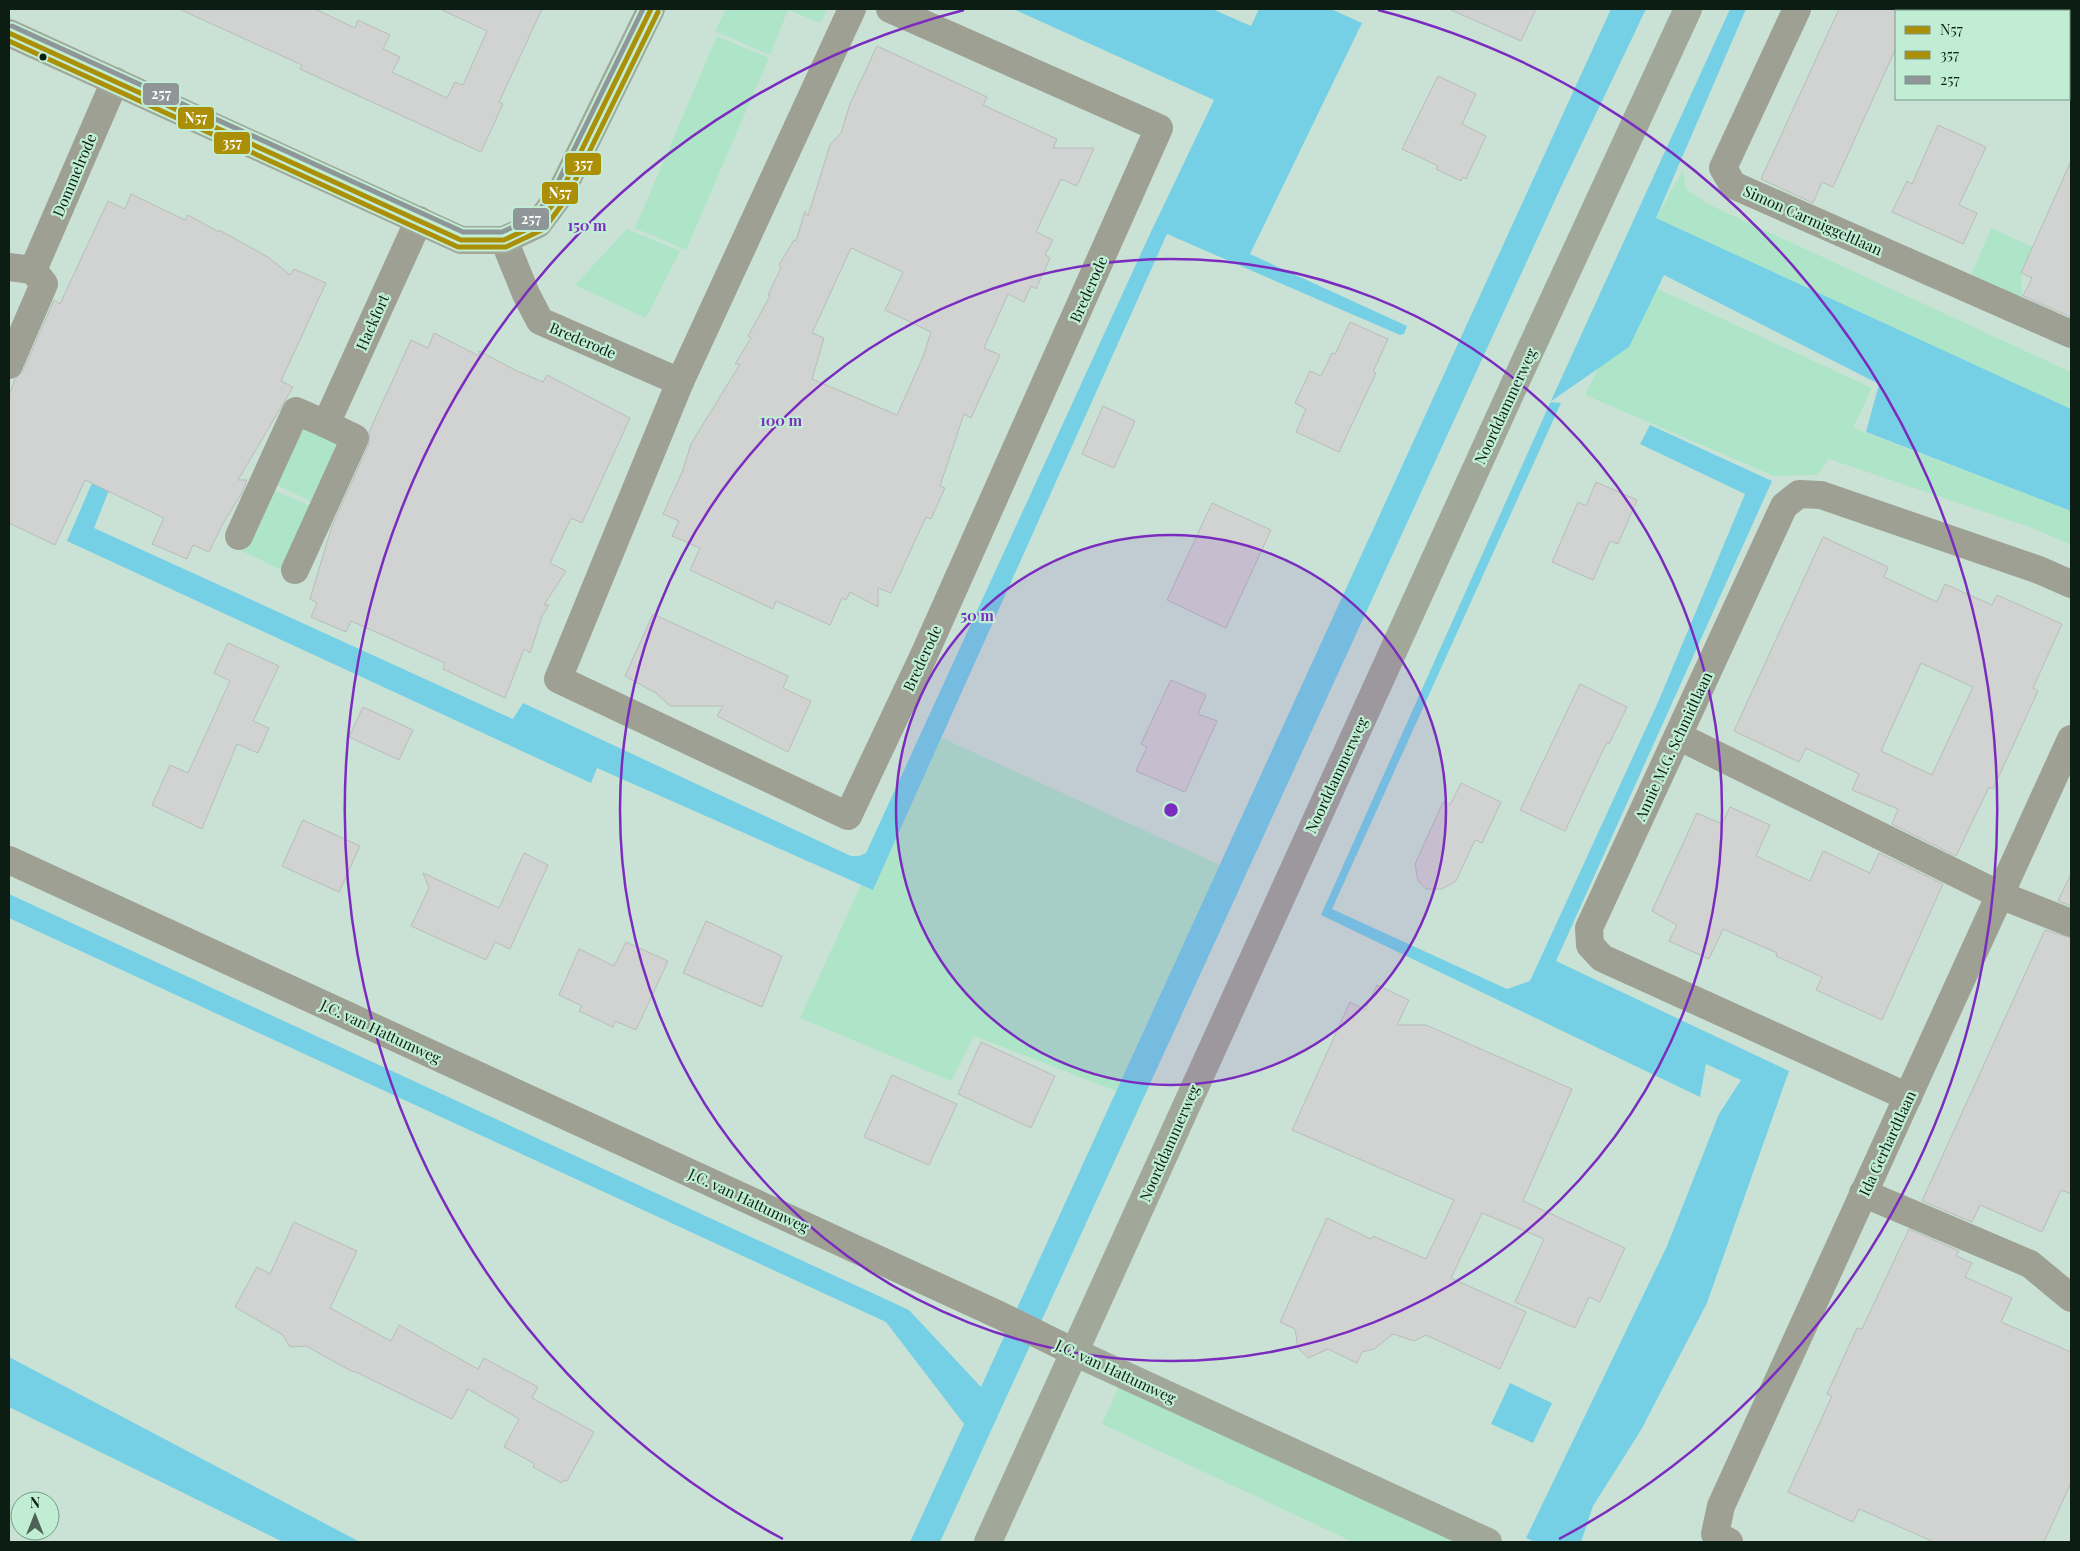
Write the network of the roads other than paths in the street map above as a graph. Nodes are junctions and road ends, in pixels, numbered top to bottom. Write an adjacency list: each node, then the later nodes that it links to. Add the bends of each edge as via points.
1 (651, 9): 9 (street, via 559,196 538,224)
2 (852, 9): 13 (street, Brederode)
3 (890, 9): 13 (street, Brederode, via 1159,128 924,655 848,816 558,679)
4 (1688, 9): 26 (street, Noorddammerweg)
5 (1797, 9): 11 (street, Simon Carmiggeltlaan, via 1723,168 1733,185)
6 (9, 33): 7 (street)
7 (115, 81): 8 (street); 10 (street, Dommelrode)
8 (419, 220): 9 (street, via 461,240); 14 (street, Hackfort)
9 (504, 240): 13 (street, Brederode, via 540,321)
10 (21, 268): 12 (street, Dommelrode, via 44,284)
11 (2071, 334)
12 (9, 365)
13 (680, 382)
14 (326, 424): 15 (street, via 296,411); 16 (street, via 355,438)
15 (239, 536)
16 (295, 570)
17 (2071, 584): 18 (street, Annie M.G. Schmidtlaan, via 1821,495 1799,494 1784,506)
18 (1678, 736): 21 (street); 23 (street, Annie M.G. Schmidtlaan, via 1589,928 1590,944 1602,958)
19 (2071, 740): 21 (street, Ida Gerhardtlaan)
20 (9, 860): 26 (street, J.C. van Hattumweg)
21 (2000, 895): 22 (street); 23 (street, Ida Gerhardtlaan)
22 (2071, 923)
23 (1908, 1097): 24 (street, Ida Gerhardtlaan)
24 (1864, 1193): 25 (street, via 2030,1264); 29 (street, Ida Gerhardtlaan, via 1721,1506 1715,1534)
25 (2071, 1298)
26 (1074, 1352): 27 (street, Noorddammerweg); 28 (street, J.C. van Hattumweg)
27 (988, 1542)
28 (1488, 1542)
29 (1729, 1542)

